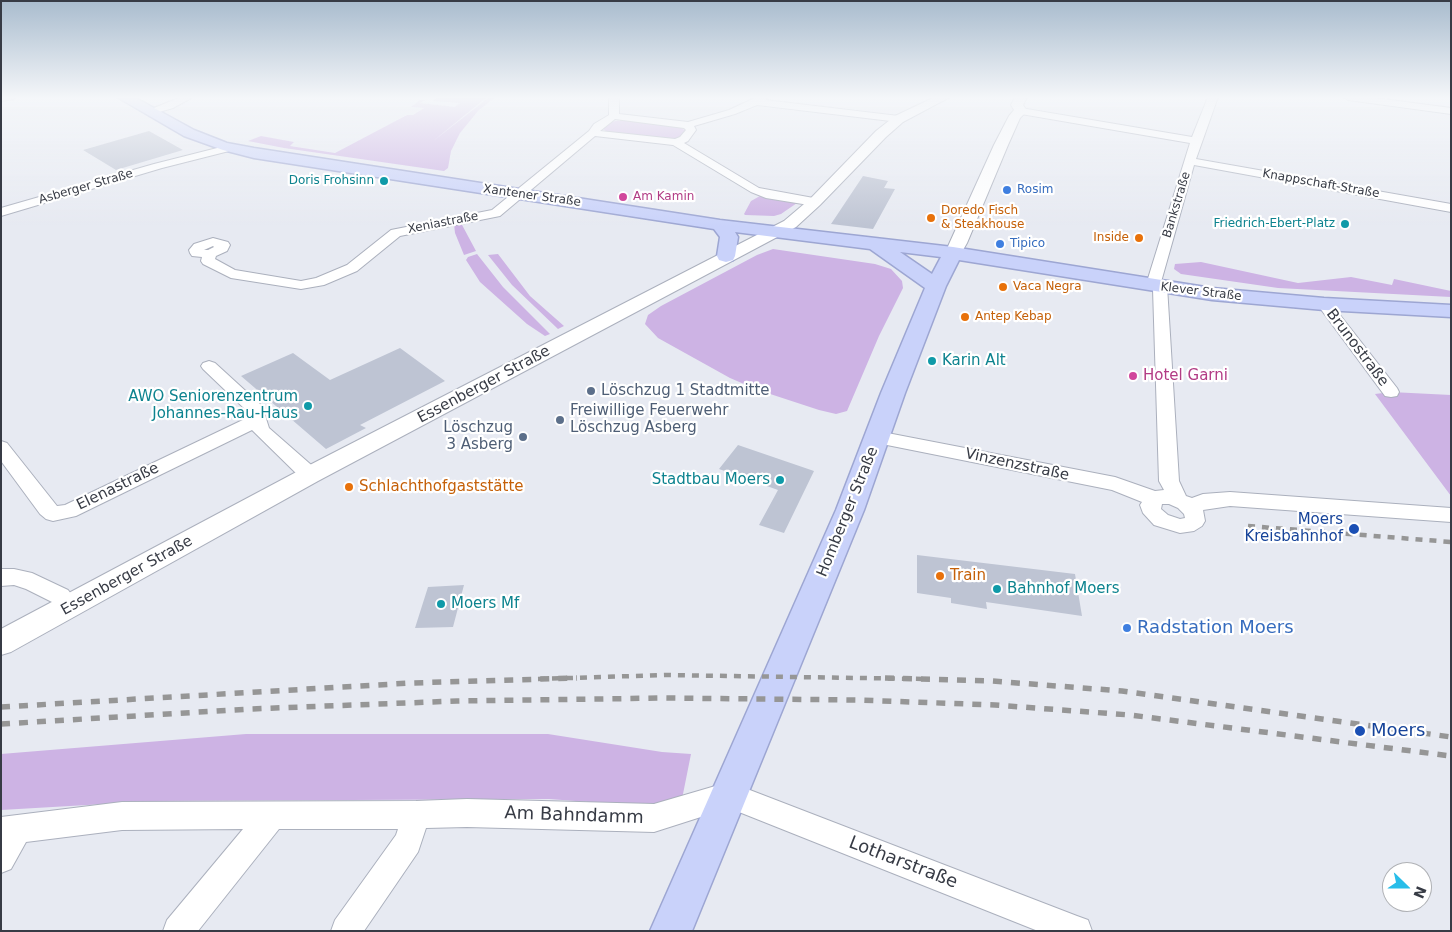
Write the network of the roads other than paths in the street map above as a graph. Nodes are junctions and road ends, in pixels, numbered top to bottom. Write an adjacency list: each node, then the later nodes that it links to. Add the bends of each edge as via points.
1 (209, 140): 9 (main road, Xantener Straße)
2 (584, 140): 11 (street)
3 (662, 140): 8 (street)
4 (680, 140): 8 (street)
5 (875, 140): 12 (street, Essenberger Straße)
6 (1003, 140): 18 (street, Homberger Straße)
7 (1196, 141): 10 (street, Bankstraße)
8 (676, 142): 12 (street, via 755,190)
9 (229, 148): 11 (main road, Xantener Straße); 14 (street, Asberger Straße)
10 (1190, 161): 13 (street, Knappschaft-Straße); 23 (street, Bankstraße)
11 (518, 194): 15 (main road, Xantener Straße); 19 (street, Xeniastraße, via 496,213 396,233 352,268 308,285 231,274 208,261)
12 (815, 202): 16 (street, Essenberger Straße)
13 (1451, 208)
14 (1, 212)
15 (720, 225): 16 (main road, Xantener Straße); 20 (main road, via 729,238)
16 (776, 232): 17 (main road, Xantener Straße); 20 (street, Essenberger Straße)
17 (867, 243): 18 (main road, Xantener Straße); 22 (main road, via 902,261)
18 (953, 253): 21 (main road, Klever Straße); 22 (main road, Homberger Straße)
19 (210, 254)
20 (726, 256): 31 (street, Essenberger Straße)
21 (1010, 262): 22 (main road, via 964,274); 23 (main road, Klever Straße)
22 (936, 286): 29 (main road, Homberger Straße)
23 (1157, 286): 24 (main road, Klever Straße); 33 (street, via 1169,480)
24 (1324, 304): 25 (main road, Klever Straße); 27 (street, Brunostraße)
25 (1451, 311)
26 (209, 366): 28 (street, via 256,410)
27 (1391, 392)
28 (257, 420): 30 (street, Elenastraße, via 69,511 53,514); 31 (street, via 261,430)
29 (877, 437): 32 (street, Vinzenzstraße, via 1115,484); 38 (main road, Homberger Straße, via 847,519)
30 (1, 447)
31 (310, 475): 36 (street, Essenberger Straße)
32 (1155, 499): 33 (street, Vinzenzstraße, via 1165,496); 33 (street, via 1150,505 1153,513 1173,525 1187,526 1195,521 1196,517)
33 (1184, 503): 34 (street, Vinzenzstraße, via 1230,499)
34 (1451, 515)
35 (1, 578): 36 (street, via 14,577 32,582 60,596)
36 (70, 607): 37 (street, Essenberger Straße)
37 (1, 644)
38 (729, 795): 40 (street, Am Bahndamm, via 654,818 467,813); 45 (main road, Homberger Straße); 46 (street, Lotharstraße)
39 (274, 814): 40 (street, Am Bahndamm); 41 (street, Am Bahndamm, via 122,816); 43 (street)
40 (416, 815): 44 (street, via 408,842)
41 (9, 831): 42 (street, Am Bahndamm)
42 (1, 859)
43 (178, 931)
44 (346, 931)
45 (671, 931)
46 (1077, 931)

